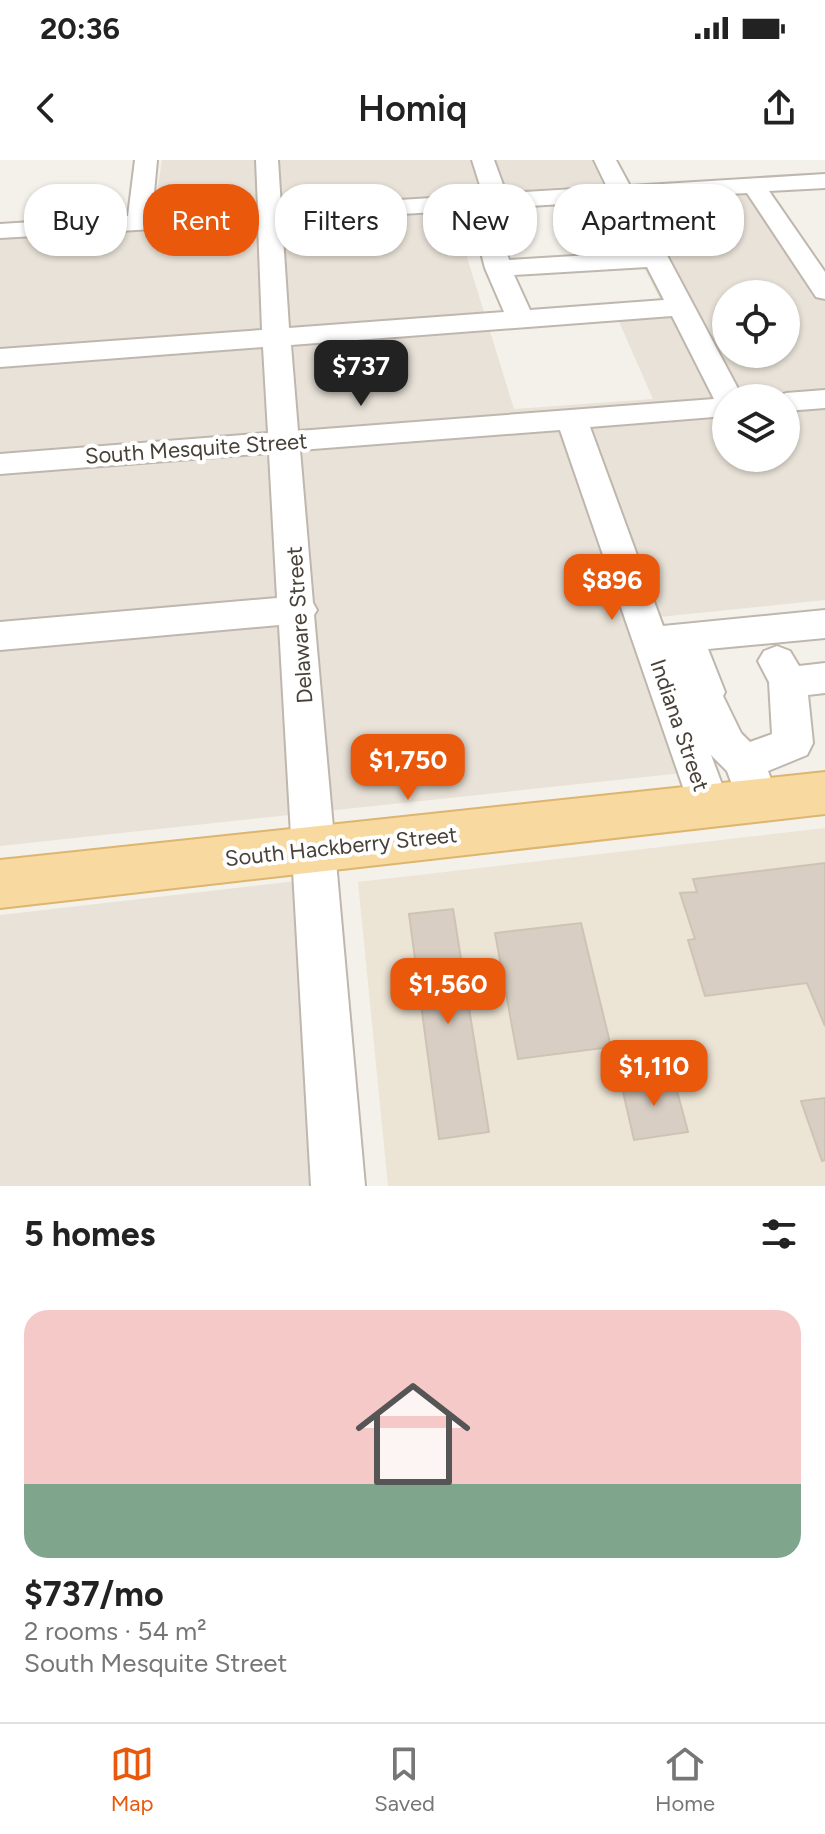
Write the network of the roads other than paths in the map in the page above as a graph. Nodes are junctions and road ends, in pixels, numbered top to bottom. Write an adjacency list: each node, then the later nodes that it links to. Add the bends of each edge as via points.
1 (146, 160): 14 (street)
2 (267, 160): 13 (street, Delaware Street)
3 (483, 160): 7 (street)
4 (605, 160): 8 (street)
5 (771, 160): 9 (street)
6 (825, 181): 9 (street)
7 (486, 184)
8 (617, 184)
9 (789, 184): 10 (street)
10 (754, 186): 11 (street); 20 (street)
11 (744, 187)
12 (423, 205): 13 (street)
13 (271, 214): 14 (street); 23 (street, Delaware Street)
14 (139, 222): 15 (street)
15 (0, 231)
16 (496, 256): 19 (street)
17 (654, 256): 18 (street)
18 (656, 259): 19 (street); 21 (street)
19 (498, 268): 22 (street)
20 (825, 291)
21 (681, 307): 22 (street); 25 (street)
22 (521, 319): 23 (street)
23 (276, 337): 24 (street); 30 (street, Delaware Street)
24 (0, 358)
25 (721, 384)
26 (825, 399): 27 (street)
27 (800, 401)
28 (712, 408): 29 (street, South Mesquite Street)
29 (571, 418): 30 (street, South Mesquite Street); 36 (street, Indiana Street)
30 (287, 441): 31 (street, South Mesquite Street); 32 (street, Delaware Street)
31 (0, 464)
32 (299, 610): 35 (street); 40 (street, Delaware Street)
33 (825, 624): 34 (street)
34 (762, 630): 36 (street); 37 (street)
35 (0, 636)
36 (668, 639): 38 (street, via 709,700 725,743); 39 (street, Indiana Street)
37 (806, 680): 38 (street)
38 (788, 785): 39 (main road, South Hackberry Street)
39 (709, 806): 40 (main road, South Hackberry Street)
40 (315, 849): 41 (main road, South Hackberry Street); 42 (street, Delaware Street)
41 (0, 884)
42 (338, 1186)

